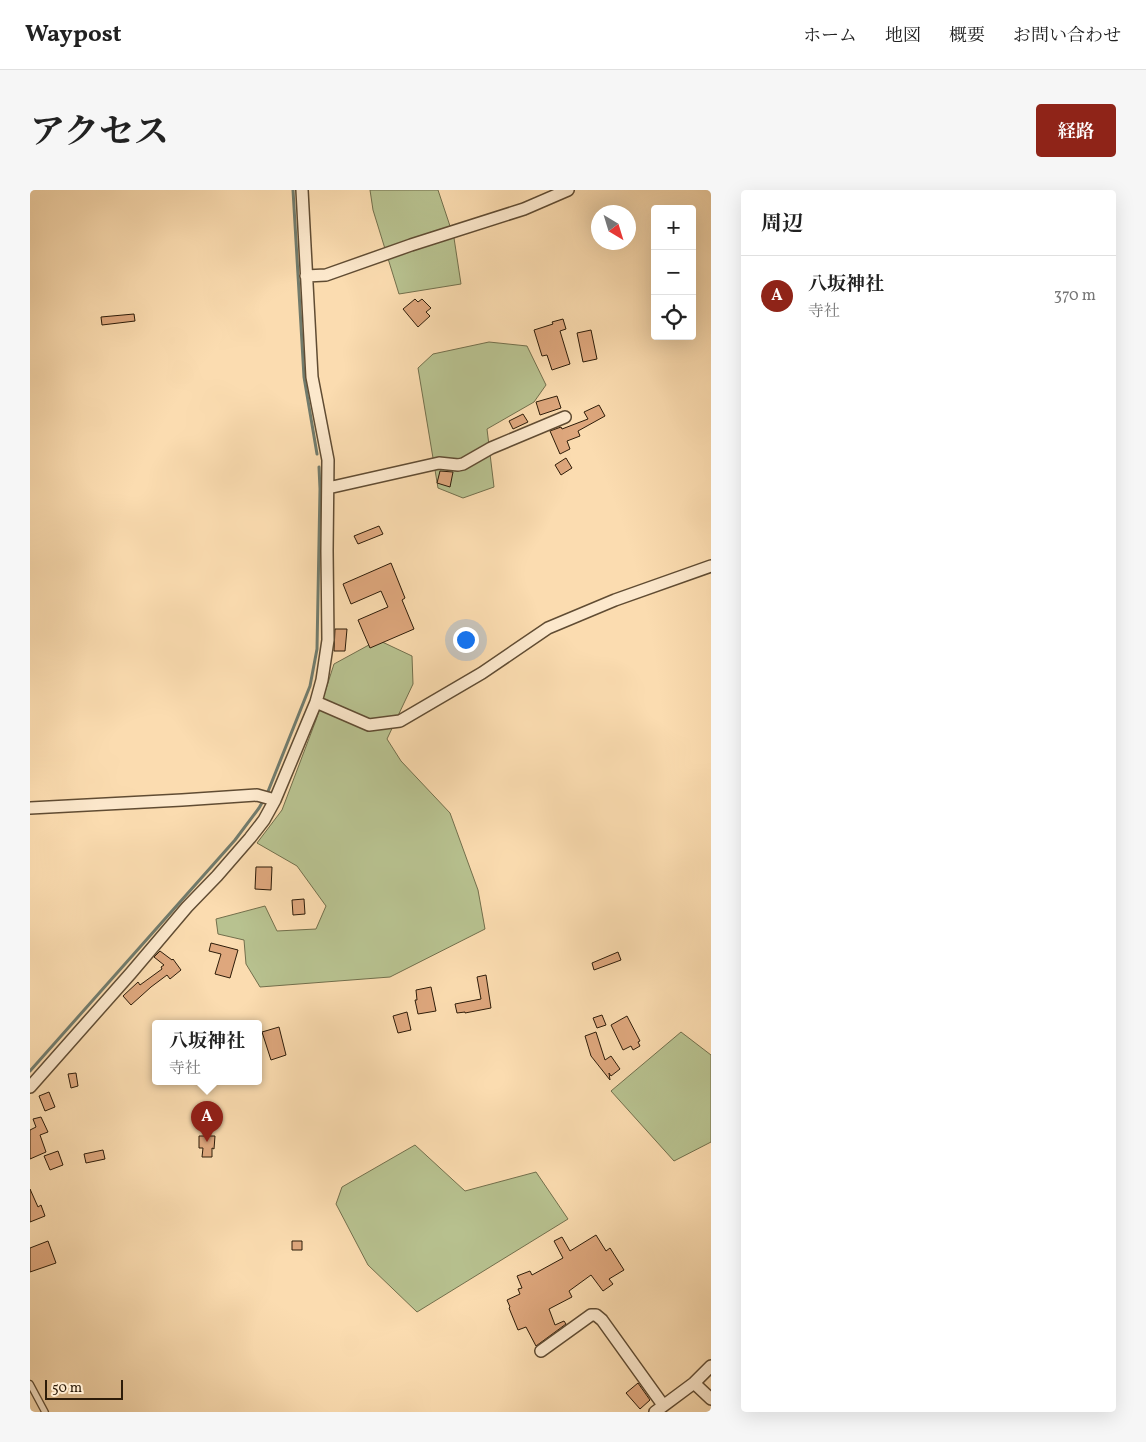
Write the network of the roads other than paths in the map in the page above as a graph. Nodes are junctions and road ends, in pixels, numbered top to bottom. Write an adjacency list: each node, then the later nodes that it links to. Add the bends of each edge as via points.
1 (302, 190): 3 (street)
2 (568, 190): 3 (street, via 524,210 326,275)
3 (306, 276): 5 (street, via 312,377 328,460)
4 (565, 417): 5 (street, via 491,448 463,464 439,463)
5 (328, 488): 7 (street, via 328,640)
6 (711, 566): 7 (street, via 548,628 482,673 400,721 369,724)
7 (316, 702): 8 (street)
8 (268, 798): 9 (street, via 257,795); 10 (street, via 264,820 250,838)
9 (30, 808)
10 (30, 1086)
11 (541, 1351): 16 (street, via 591,1315 596,1315)
12 (711, 1366): 13 (street)
13 (694, 1383): 15 (street); 16 (street)
14 (30, 1384): 17 (lane)
15 (711, 1400)
16 (659, 1408)
17 (44, 1412)

